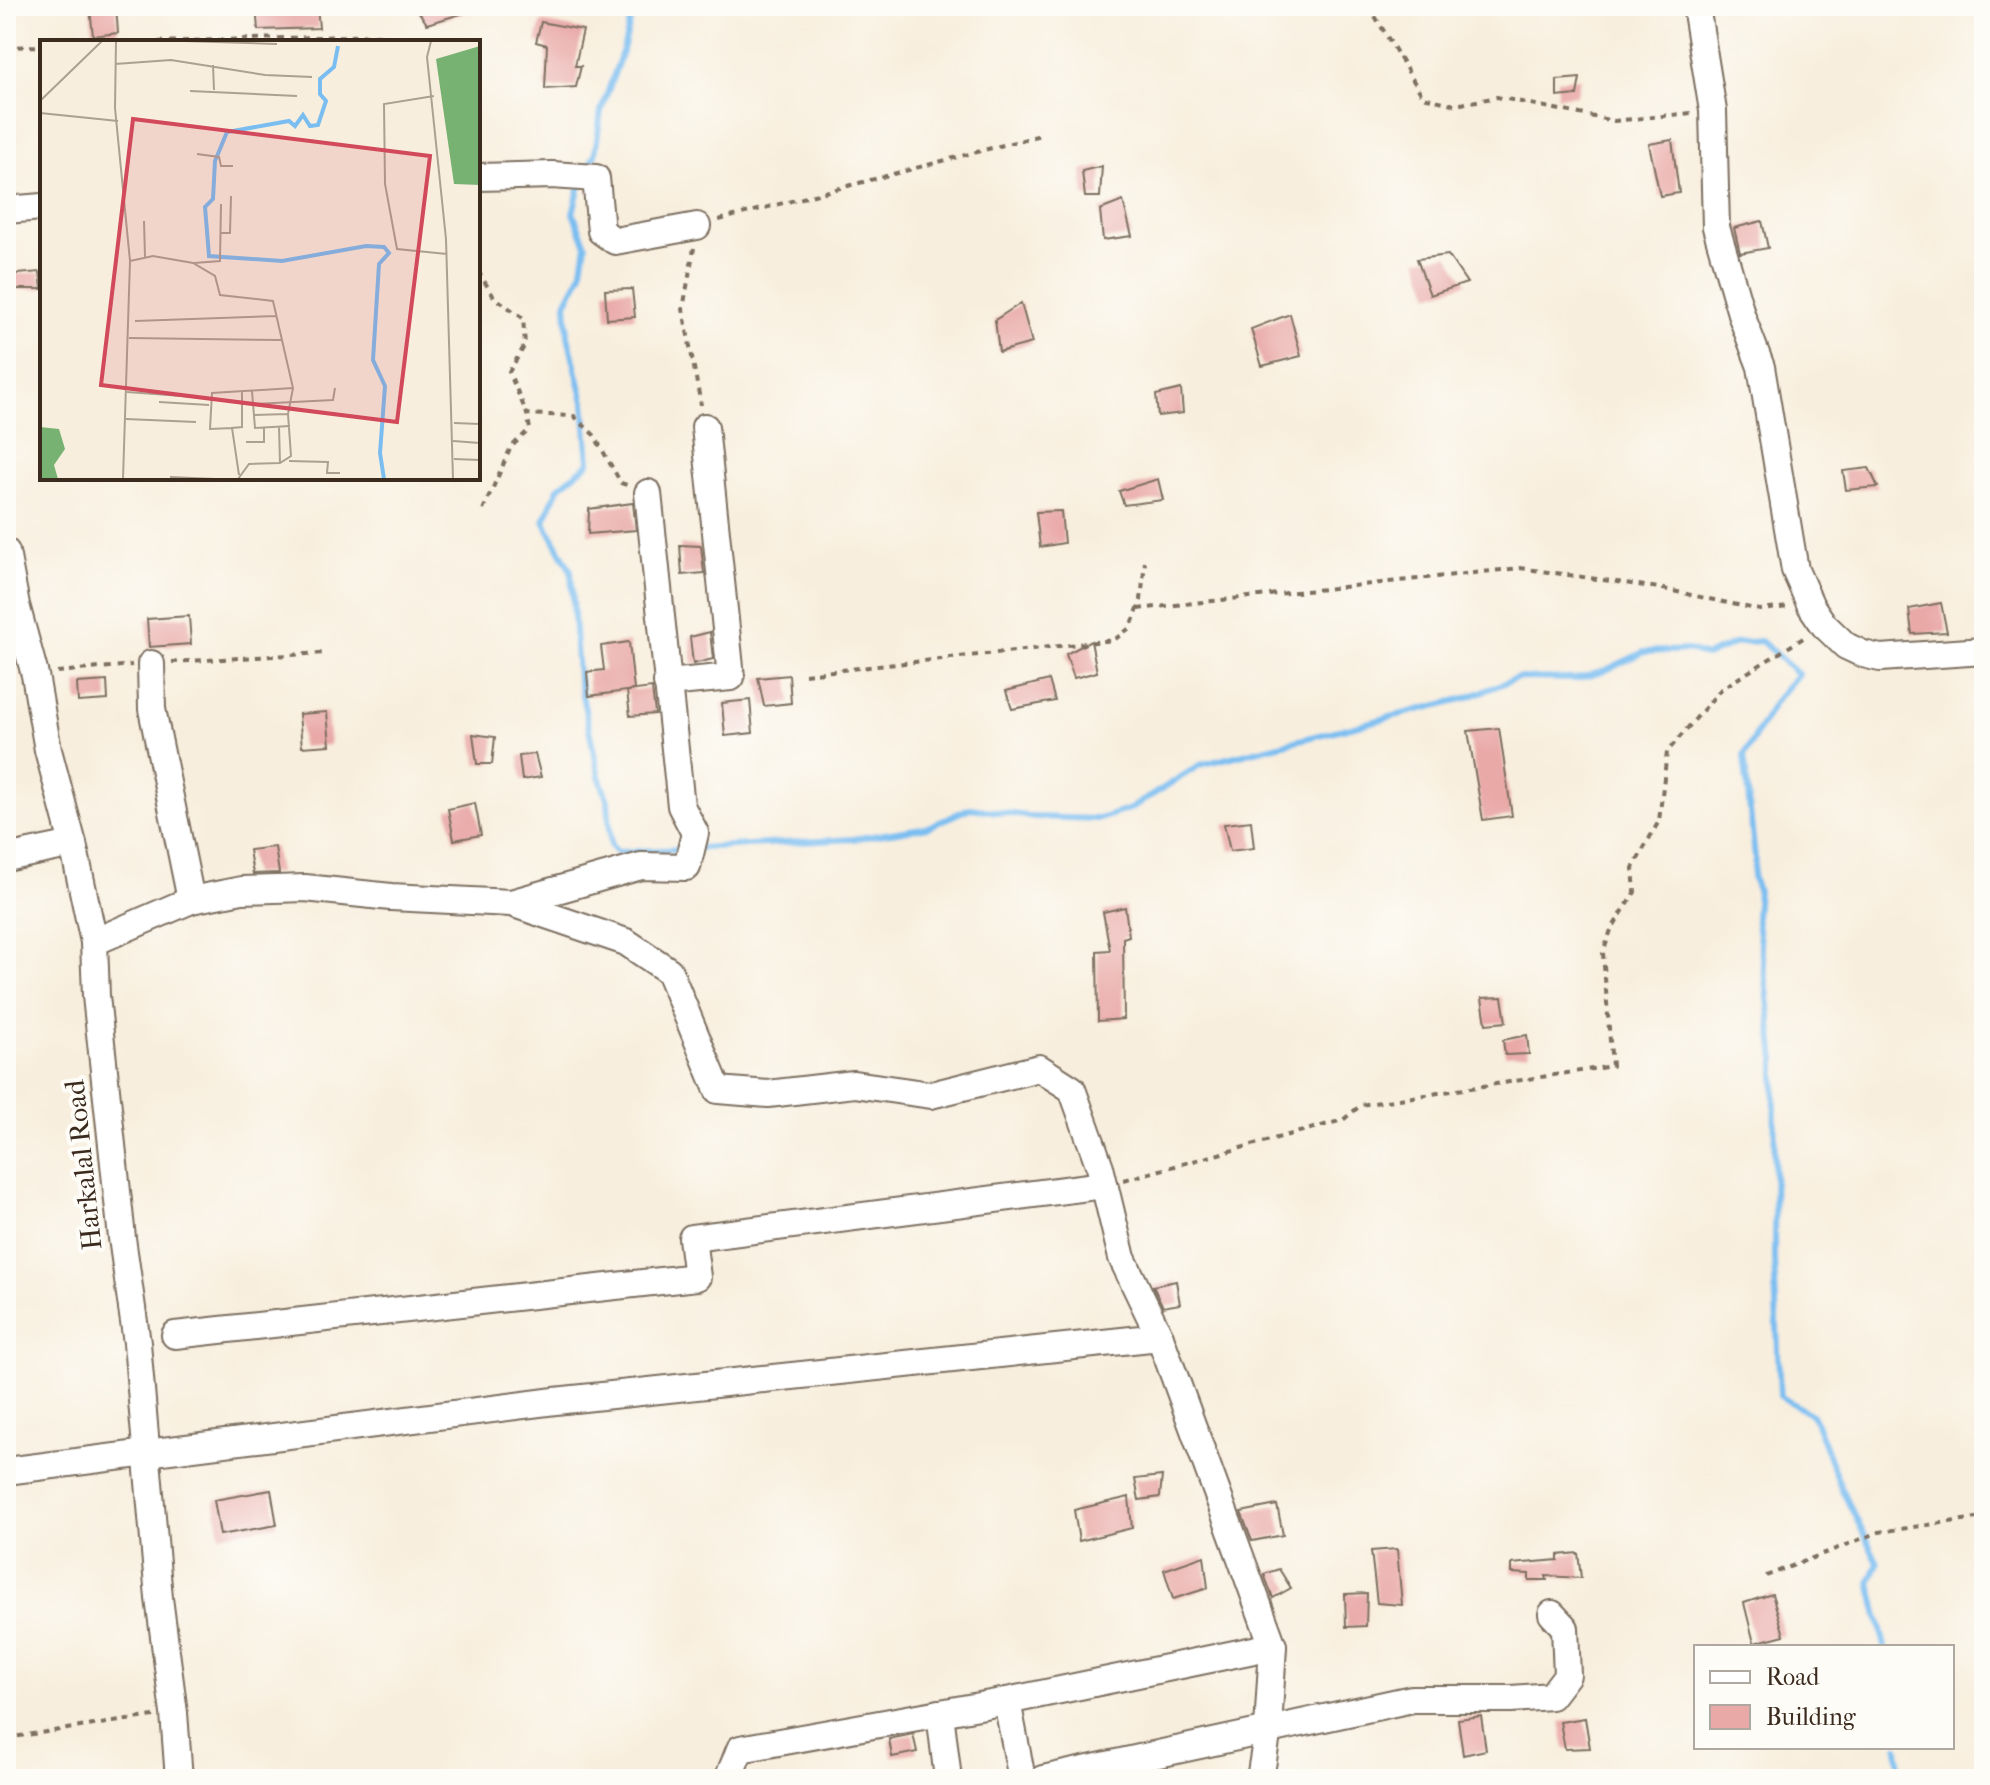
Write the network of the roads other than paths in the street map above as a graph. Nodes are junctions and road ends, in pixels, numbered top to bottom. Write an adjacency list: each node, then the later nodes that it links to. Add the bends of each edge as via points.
1 (1696, 6): 9 (street, via 1713,111 1716,227 1761,367 1795,570 1817,616 1846,646 1863,654 1880,658)
2 (480, 177): 5 (street, via 596,178 601,231 615,241)
3 (40, 207): 4 (street)
4 (6, 210)
5 (697, 226)
6 (705, 427): 11 (street, via 731,677)
7 (648, 493): 11 (street)
8 (6, 552): 12 (street, Harkalal Road)
9 (1984, 651)
10 (151, 664): 14 (street, via 152,709)
11 (667, 683): 15 (street, via 681,806 695,833 687,867 641,866)
12 (73, 844): 13 (street); 16 (street, Harkalal Road)
13 (6, 858)
14 (191, 900): 15 (street, via 242,890 305,888); 16 (street)
15 (511, 903): 17 (street, via 626,942 669,971 718,1090 768,1094 854,1084 931,1095 1039,1068 1072,1089)
16 (94, 942): 20 (street, Harkalal Road)
17 (1104, 1185): 18 (street, via 692,1238 697,1277); 19 (street, via 1122,1258)
18 (175, 1335)
19 (1160, 1337): 20 (street, via 555,1401); 23 (street)
20 (147, 1454): 21 (street); 27 (street, Harkalal Road)
21 (6, 1471)
22 (1552, 1614): 26 (street, via 1565,1628 1567,1675 1551,1696 1412,1699)
23 (1273, 1646): 24 (street); 26 (street)
24 (1007, 1701): 25 (street); 30 (street)
25 (940, 1713): 28 (street, via 740,1749); 29 (street)
26 (1268, 1729): 31 (street); 32 (street)
27 (179, 1779)
28 (728, 1779)
29 (948, 1779)
30 (1022, 1779)
31 (1043, 1779)
32 (1260, 1779)

